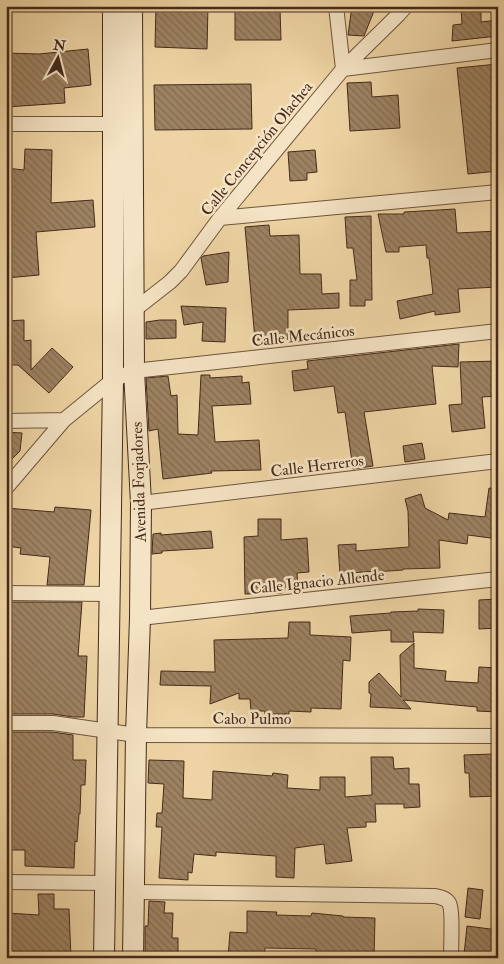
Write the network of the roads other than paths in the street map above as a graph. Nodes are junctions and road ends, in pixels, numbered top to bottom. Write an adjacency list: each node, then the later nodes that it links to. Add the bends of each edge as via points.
1 (114, 6): 8 (main road, Avenida Forjadores)
2 (132, 6): 11 (main road, Avenida Forjadores)
3 (336, 6): 6 (street)
4 (406, 6): 6 (street, Calle Concepción Olachea)
5 (498, 50): 6 (street)
6 (343, 69): 10 (street, Calle Concepción Olachea)
7 (6, 124): 8 (street)
8 (114, 124): 14 (main road, Avenida Forjadores)
9 (498, 192): 10 (street)
10 (220, 218): 11 (street, Calle Concepción Olachea, via 181,271)
11 (134, 310): 13 (main road, Avenida Forjadores)
12 (498, 331): 13 (street, Calle Mecánicos)
13 (134, 371): 14 (street, Calle Mecánicos); 19 (main road, Avenida Forjadores)
14 (113, 380): 15 (street); 22 (main road, Avenida Forjadores)
15 (64, 420): 16 (street); 18 (street)
16 (6, 421)
17 (498, 461): 19 (street, Calle Herreros)
18 (6, 488)
19 (141, 503): 23 (main road, Avenida Forjadores)
20 (498, 579): 23 (street, Calle Ignacio Allende)
21 (6, 592): 22 (street)
22 (109, 594): 25 (main road, Avenida Forjadores)
23 (140, 618): 26 (main road, Avenida Forjadores)
24 (6, 723): 25 (street, Cabo Pulmo, via 53,723)
25 (107, 730): 26 (street, Cabo Pulmo); 29 (main road, Avenida Forjadores)
26 (136, 735): 27 (street, Cabo Pulmo); 30 (main road, Avenida Forjadores)
27 (498, 736)
28 (6, 882): 29 (street)
29 (104, 882): 31 (main road, Avenida Forjadores)
30 (134, 892): 32 (main road, Avenida Forjadores); 33 (street, via 435,896 449,903 451,910)
31 (104, 958)
32 (133, 958)
33 (451, 958)

